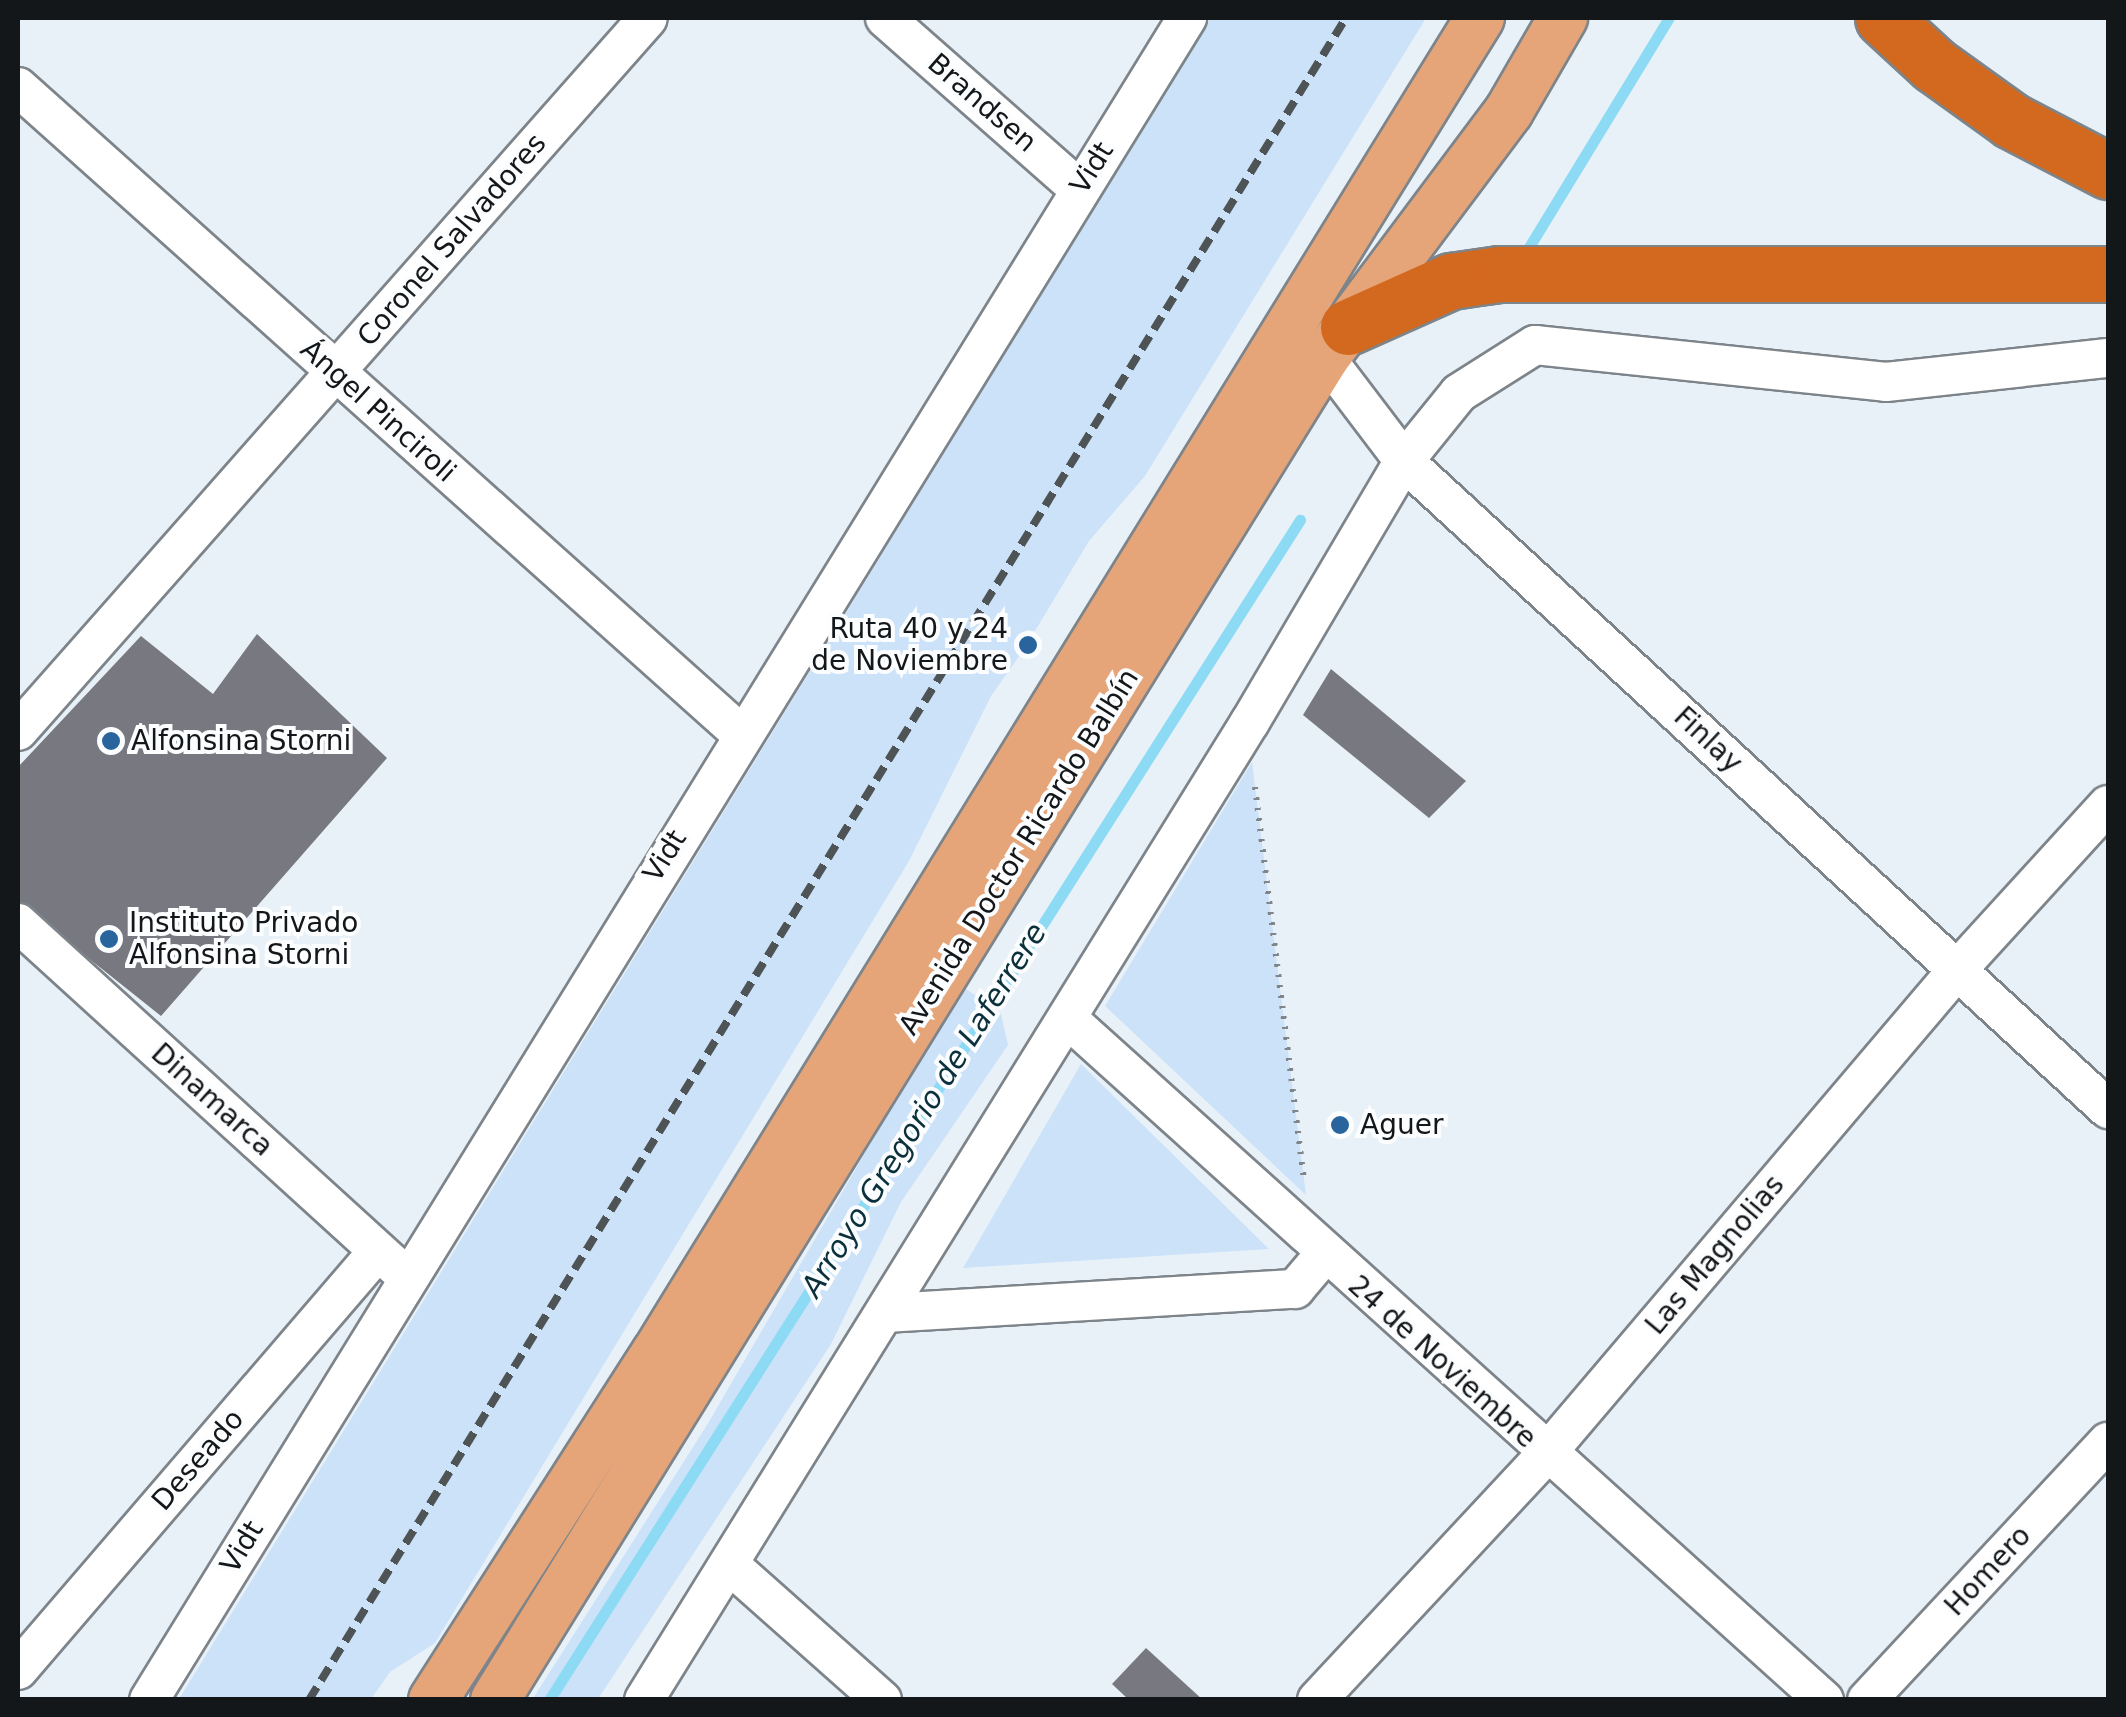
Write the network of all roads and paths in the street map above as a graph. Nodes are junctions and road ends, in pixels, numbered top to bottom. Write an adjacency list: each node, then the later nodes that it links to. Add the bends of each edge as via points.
1 (648, 18): 13 (street, Coronel Salvadores)
2 (885, 18): 9 (street, Brandsen)
3 (1187, 18): 9 (street, Vidt)
4 (1480, 18): 32 (main road, Avenida Doctor Ricardo Balbín, via 656,1353)
5 (1563, 18): 11 (main road, Avenida Doctor Ricardo Balbín, via 1509,111)
6 (1884, 18): 8 (highway, via 1934,65 2012,121)
7 (18, 87): 13 (street, Ángel Pinciroli)
8 (2108, 171)
9 (1079, 188): 17 (street, Vidt)
10 (2108, 274): 11 (highway, via 1499,274 1451,281)
11 (1337, 342): 14 (street, Finlay); 33 (main road, Avenida Doctor Ricardo Balbín)
12 (2108, 358): 14 (street, via 1886,382 1535,345 1460,393)
13 (335, 373): 16 (street, Coronel Salvadores); 17 (street, Ángel Pinciroli)
14 (1404, 460): 15 (street); 20 (street, Finlay)
15 (1250, 722): 21 (street); 24 (path, via 1306,1195)
16 (18, 731)
17 (740, 733): 25 (street, Vidt)
18 (2108, 806): 20 (street, Las Magnolias)
19 (18, 924): 23 (street, Dinamarca)
20 (1958, 969): 22 (street, Finlay); 28 (street, Las Magnolias)
21 (1066, 1018): 24 (street, 24 de Noviembre); 26 (street)
22 (2108, 1109)
23 (378, 1251): 25 (street, Dinamarca); 30 (street, Deseado)
24 (1323, 1256): 26 (street, via 1295,1289); 28 (street, 24 de Noviembre)
25 (406, 1276): 31 (street, Vidt)
26 (888, 1312): 29 (street)
27 (2108, 1442): 38 (street, Homero)
28 (1546, 1454): 36 (street, Las Magnolias); 37 (street, 24 de Noviembre)
29 (731, 1566): 34 (street); 35 (street)
30 (18, 1670)
31 (150, 1700)
32 (434, 1700)
33 (495, 1700)
34 (644, 1700)
35 (882, 1700)
36 (1316, 1700)
37 (1824, 1700)
38 (1868, 1700)

